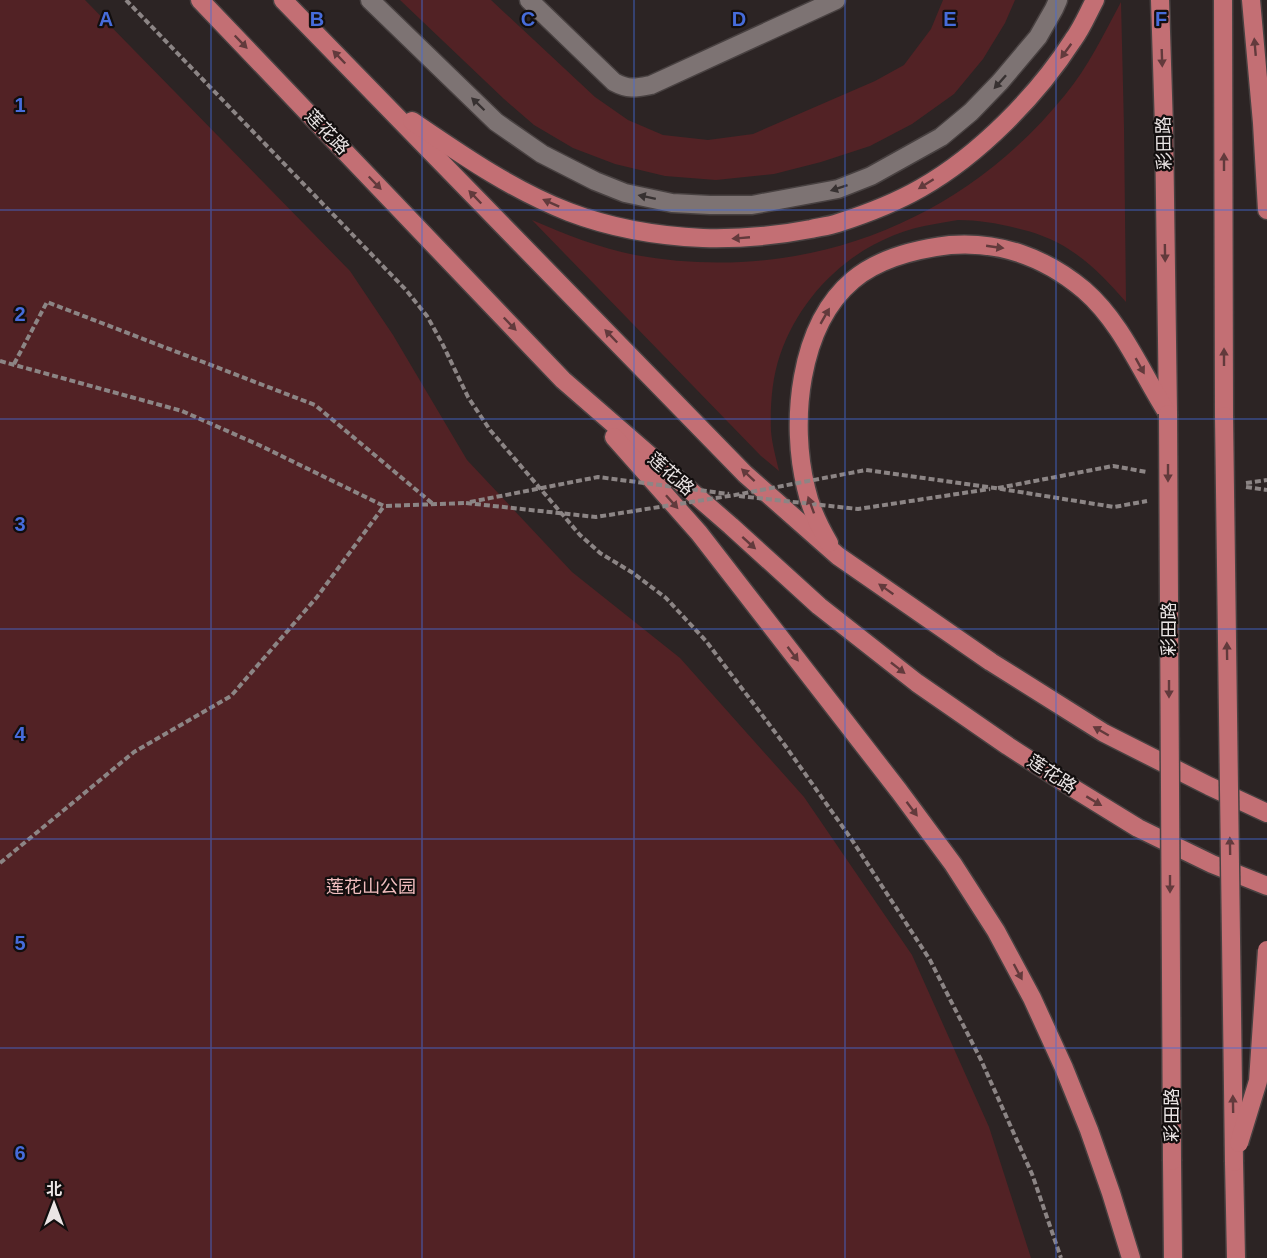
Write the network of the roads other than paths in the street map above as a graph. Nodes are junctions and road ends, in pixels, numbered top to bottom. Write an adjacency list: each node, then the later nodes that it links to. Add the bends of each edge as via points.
1 (200, 0): 13 (main road, 莲花路, one-way to 13)
2 (283, 0): 11 (main road, one-way to 2)
3 (370, 0): 6 (lane, one-way to 3, via 1038,37 1000,82 941,137 872,176 837,189 752,205 672,203 625,193 542,154 496,122)
4 (529, 0): 5 (lane, via 614,82 635,88 651,85)
5 (836, 0)
6 (1058, 0)
7 (1095, 0): 11 (main road, one-way to 11, via 1045,80 1006,123 965,158 922,188 880,208 836,224 783,234 730,239 680,237 631,230 570,212 518,189)
8 (1160, 0): 14 (main road, 彩田路, one-way to 14)
9 (1223, 0): 19 (main road, one-way to 9, bridge)
10 (1251, 0): 12 (main road, one-way to 10)
11 (381, 101): 15 (main road, one-way to 11, via 745,474)
12 (1267, 210)
13 (563, 380): 17 (main road, 莲花路, one-way to 17, via 819,606 917,683 1138,828); 20 (main road, one-way to 20, via 699,533 959,874 1001,940 1064,1068 1093,1141)
14 (1168, 414): 15 (main road, one-way to 14, via 820,527 806,489 799,428 802,386 811,346 828,309 853,280 882,262 918,250 970,245 1004,248 1040,261 1096,301 1127,343); 21 (main road, 彩田路, one-way to 21, bridge)
15 (838, 556): 16 (main road, one-way to 15, via 1104,733 991,662)
16 (1267, 813)
17 (1267, 886)
18 (1267, 950): 19 (main road, bridge, via 1258,1081)
19 (1234, 1162): 22 (main road)
20 (1131, 1258)
21 (1173, 1258)
22 (1236, 1258)

